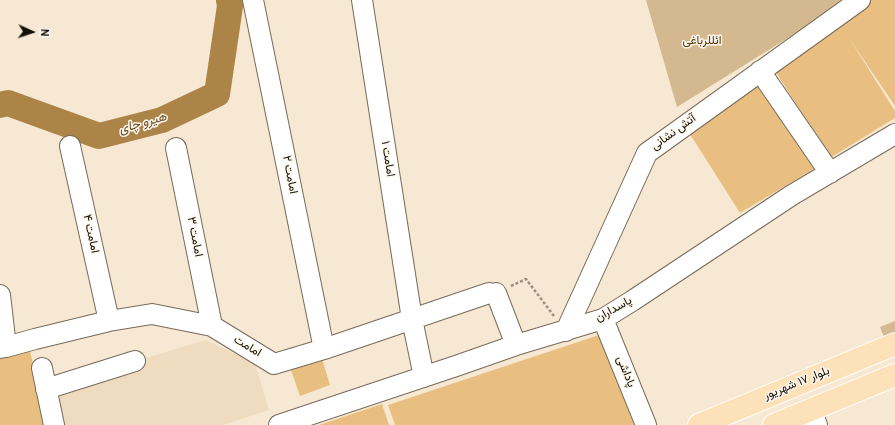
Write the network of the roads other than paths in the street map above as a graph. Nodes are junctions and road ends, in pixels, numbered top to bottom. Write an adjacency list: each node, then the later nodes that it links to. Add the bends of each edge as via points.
1 (253, 0): 18 (street, امامت ۲)
2 (362, 0): 10 (street, امامت ۱)
3 (860, 0): 4 (street, آتش نشانی)
4 (760, 71): 8 (street); 14 (street, آتش نشانی, via 647,153)
5 (895, 134): 8 (street, پاسداران)
6 (70, 146): 12 (street, امامت ۴)
7 (176, 148): 13 (street, امامت ۳)
8 (830, 173): 11 (street, پاسداران, via 792,195)
9 (0, 295): 17 (street)
10 (412, 319): 16 (street, امامت, via 492,293); 18 (street, امامت); 22 (street, امامت ۱)
11 (603, 319): 14 (street, پاسداران); 29 (street, پاداشی)
12 (109, 321): 13 (street, امامت, via 152,314); 17 (street, امامت)
13 (212, 326): 18 (street, امامت, via 274,364)
14 (566, 331): 16 (street, پاسداران)
15 (895, 344): 20 (main road, بلوار ١٧ شهریور)
16 (516, 345): 22 (street, پاسداران)
17 (3, 348)
18 (324, 349)
19 (135, 361): 24 (street)
20 (852, 362): 25 (main road, via 808,387 806,394 810,399 817,400); 30 (main road, بلوار ١٧ شهریور)
21 (42, 368): 24 (street)
22 (424, 377): 28 (street, پاسداران)
23 (892, 381): 25 (main road)
24 (46, 389): 27 (street)
25 (856, 391): 26 (main road)
26 (814, 417): 31 (main road)
27 (54, 425)
28 (279, 425)
29 (646, 425)
30 (699, 425)
31 (774, 425)

